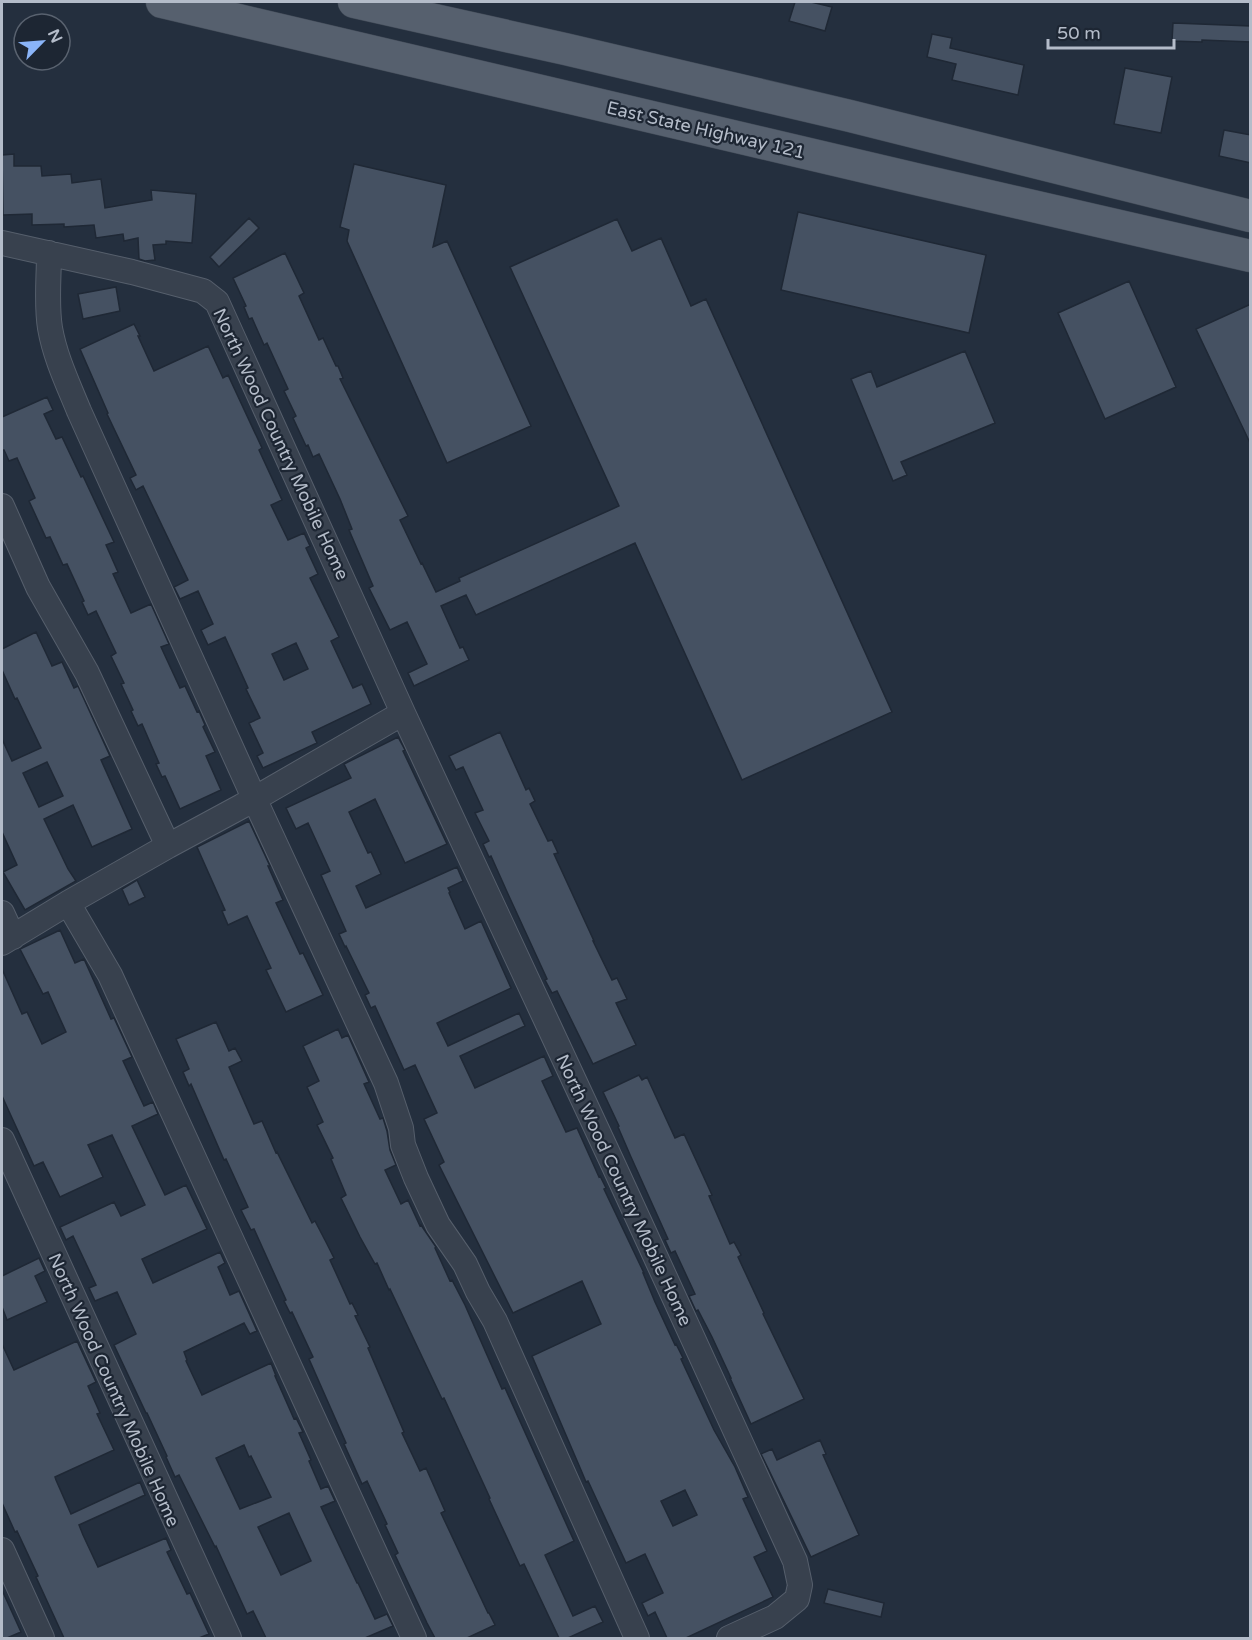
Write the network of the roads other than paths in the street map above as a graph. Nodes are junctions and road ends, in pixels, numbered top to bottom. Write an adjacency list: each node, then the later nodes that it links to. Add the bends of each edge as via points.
1 (162, 2): 3 (main road, East State Highway 121)
2 (354, 2): 4 (main road)
3 (240, 10): 6 (main road, East State Highway 121)
4 (565, 49): 5 (main road); 6 (main road)
5 (735, 90): 7 (main road); 8 (main road)
6 (548, 92): 7 (main road, East State Highway 121)
7 (726, 134): 11 (main road, East State Highway 121)
8 (1251, 216)
9 (2, 243): 10 (street, North Wood Country Mobile Home)
10 (49, 253): 13 (street, North Wood Country Mobile Home, via 203,291 217,303); 14 (street, via 50,328 58,359)
11 (1251, 256)
12 (2, 506): 15 (street, via 38,587 87,673)
13 (403, 713): 14 (street); 25 (street, North Wood Country Mobile Home, via 795,1561 800,1585 797,1599 775,1617)
14 (254, 798): 15 (street); 24 (street, via 386,1083 416,1178 438,1225 465,1264 495,1321)
15 (168, 846): 16 (street)
16 (68, 903): 18 (street); 23 (street, via 110,975)
17 (2, 913): 18 (street)
18 (7, 940)
19 (2, 1140): 22 (street, North Wood Country Mobile Home)
20 (2, 1550): 21 (street)
21 (42, 1638)
22 (228, 1638)
23 (414, 1638)
24 (637, 1638)
25 (729, 1638)

